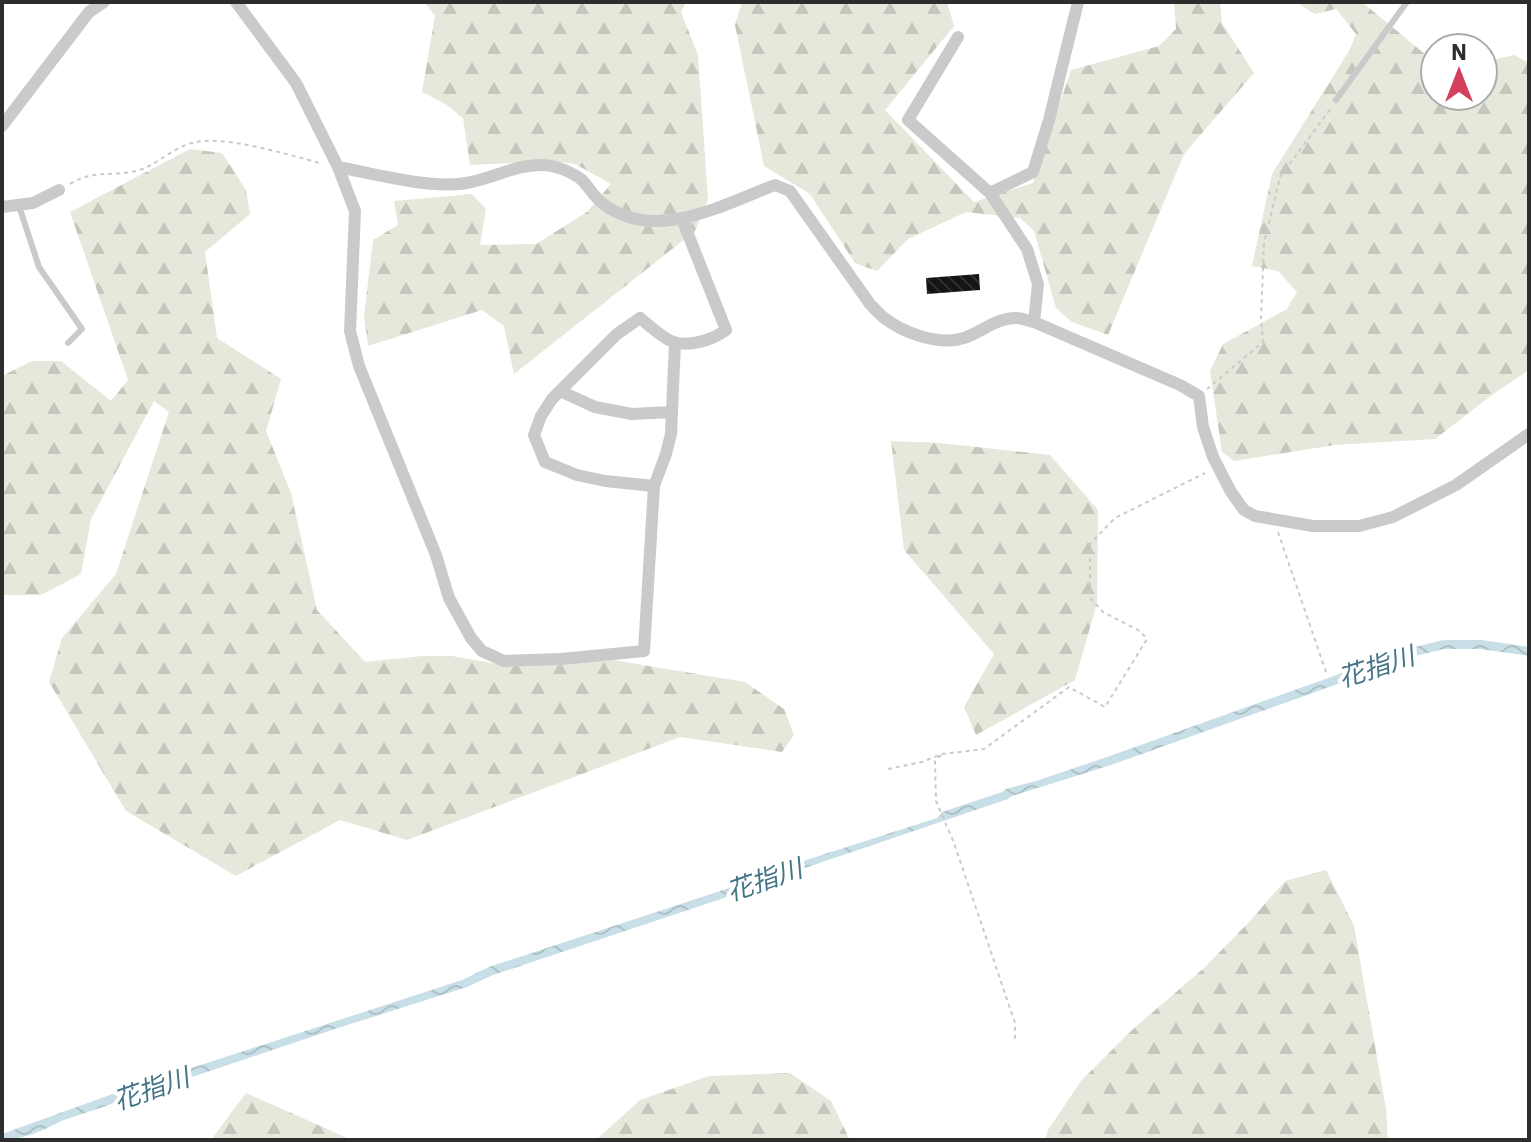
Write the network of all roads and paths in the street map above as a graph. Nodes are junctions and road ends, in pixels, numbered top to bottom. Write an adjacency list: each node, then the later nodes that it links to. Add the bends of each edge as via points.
1 (104, 2): 7 (street, via 89,12)
2 (236, 2): 8 (street, via 296,83)
3 (1078, 2): 10 (street, via 1033,172)
4 (1407, 2): 6 (lane)
5 (958, 37): 10 (street, via 908,120)
6 (1336, 100): 18 (path, via 1280,177 1264,243 1263,342)
7 (2, 126)
8 (338, 167): 9 (path, via 213,141 192,143 137,170 84,176); 13 (street, via 461,184 542,165 581,179 601,203 621,214 648,221); 22 (street, via 355,211 350,331 359,366 449,598 482,651 504,661 644,651)
9 (59, 190): 11 (street)
10 (990, 193): 14 (street, via 1027,249 1038,284)
11 (19, 206): 12 (street); 15 (lane, via 39,267 82,329)
12 (2, 207)
13 (682, 219): 14 (street, via 775,185 790,191 870,304 901,328 951,341 995,322); 16 (street, via 726,330 697,343)
14 (1034, 322): 18 (street)
15 (68, 343)
16 (675, 343): 17 (street, via 640,318); 19 (street)
17 (560, 391): 19 (street, via 595,407 632,414); 22 (street, via 534,435 545,462 577,475)
18 (1199, 396): 21 (street, via 1203,427)
19 (672, 412): 22 (street, via 671,434)
20 (1529, 434): 23 (street, via 1456,485 1393,517 1359,526)
21 (1219, 468): 23 (street, via 1244,510); 25 (path, via 1115,518 1090,544 1090,598 1147,639 1105,707 1069,687 984,749)
22 (654, 486)
23 (1274, 519): 24 (path)
24 (1326, 672)
25 (942, 754): 26 (path); 27 (path, via 935,761 936,801 1015,1023)
26 (888, 769)
27 (1015, 1039)

